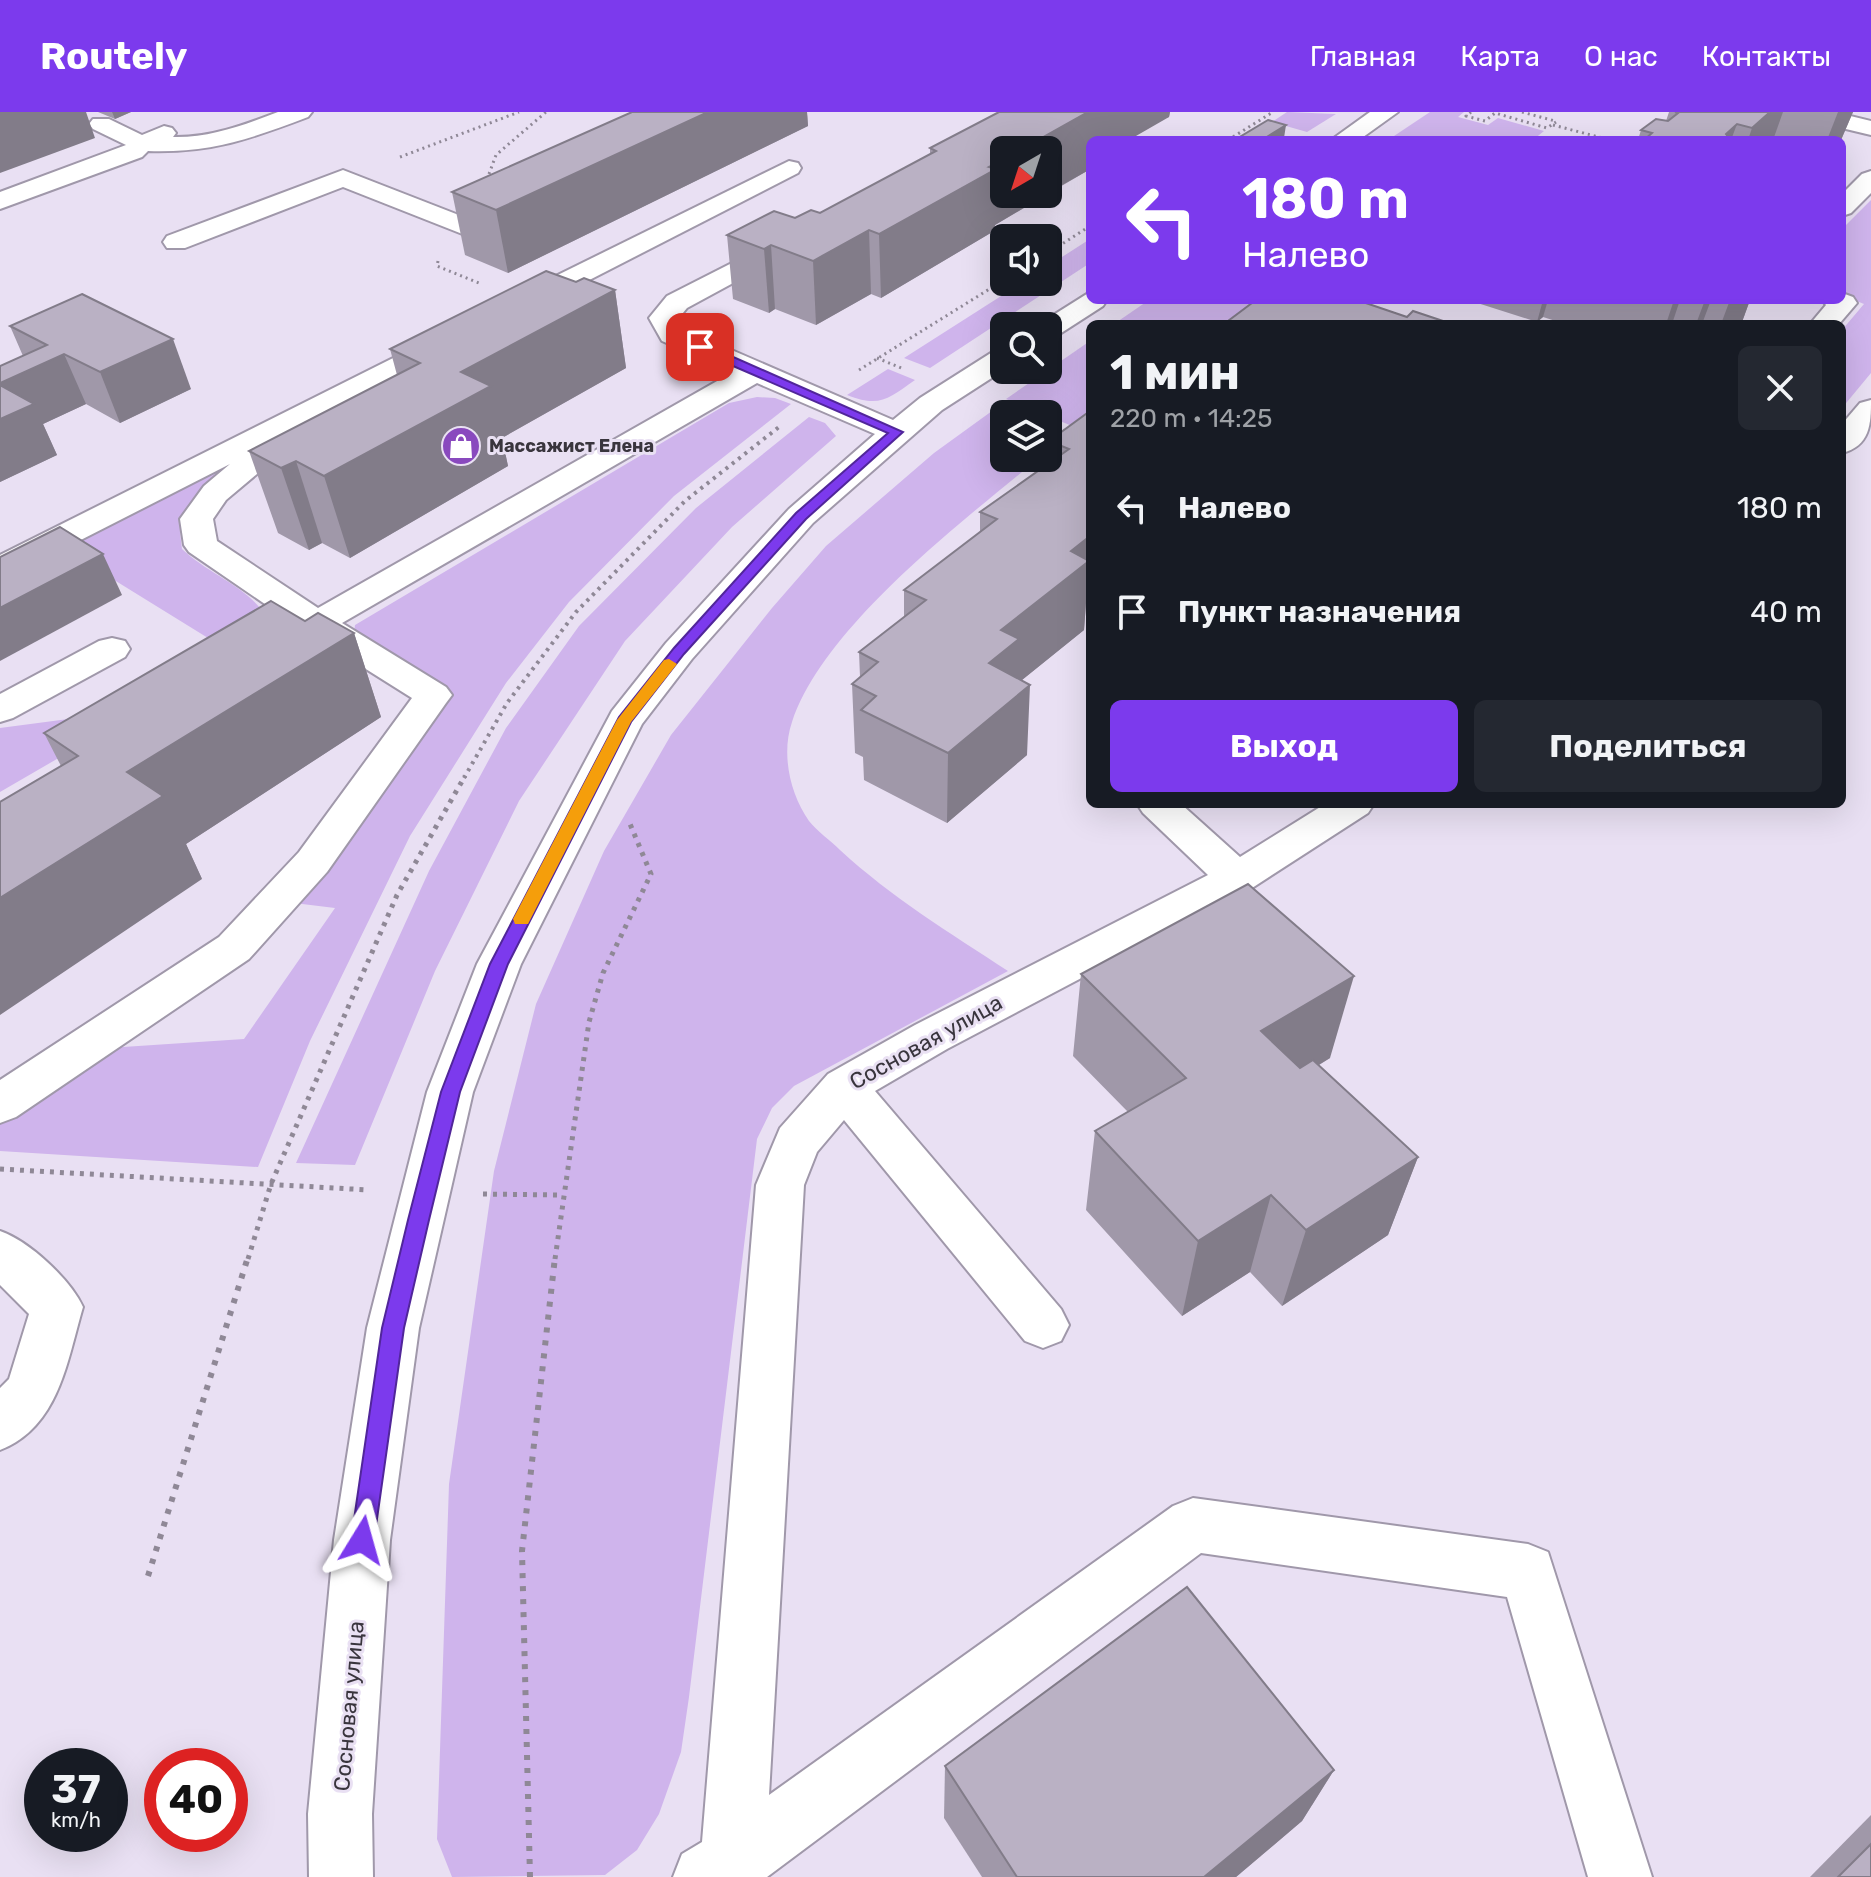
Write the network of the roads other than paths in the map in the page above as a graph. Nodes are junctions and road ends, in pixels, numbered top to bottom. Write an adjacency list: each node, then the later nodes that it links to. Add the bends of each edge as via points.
1 (300, 112): 8 (street, via 221,140)
2 (1386, 112): 7 (street)
3 (1812, 114): 6 (street)
4 (207, 116): 8 (street)
5 (94, 121): 8 (street)
6 (1871, 128)
7 (1349, 136)
8 (142, 144): 12 (street, via 133,152)
9 (789, 168): 18 (street)
10 (1871, 179): 13 (street)
11 (539, 197): 15 (street, via 470,229 343,178)
12 (0, 201)
13 (1846, 204)
14 (806, 233): 23 (street, via 677,302 663,318 672,335)
15 (176, 242)
16 (1087, 304): 19 (street)
17 (1842, 304): 20 (street)
18 (497, 316)
19 (1062, 320)
20 (1828, 320)
21 (470, 330): 25 (street)
22 (990, 366): 26 (street, Сосновая улица)
23 (756, 371): 26 (street); 29 (street)
24 (1871, 409): 27 (street)
25 (308, 413): 28 (street); 29 (street, via 215,493 196,519 201,545)
26 (896, 432): 42 (street, Сосновая улица, via 801,516 625,720 499,964 450,1092 393,1328 362,1540 340,1814)
27 (1846, 439)
28 (0, 568)
29 (317, 623): 30 (street); 37 (street, via 433,695 313,862 234,948)
30 (278, 646)
31 (112, 649): 32 (street)
32 (0, 710)
33 (1161, 808): 35 (street)
34 (1348, 808): 35 (street, Сосновая улица)
35 (1237, 878): 36 (street, Сосновая улица)
36 (844, 1087): 39 (street); 41 (street, Сосновая улица, via 797,1142 780,1185)
37 (0, 1104)
38 (0, 1252): 40 (street, via 57,1307 31,1393)
39 (1043, 1325)
40 (0, 1425)
41 (724, 1871): 43 (street, via 1193,1525 1528,1572)
42 (341, 1877)
43 (1620, 1877)

